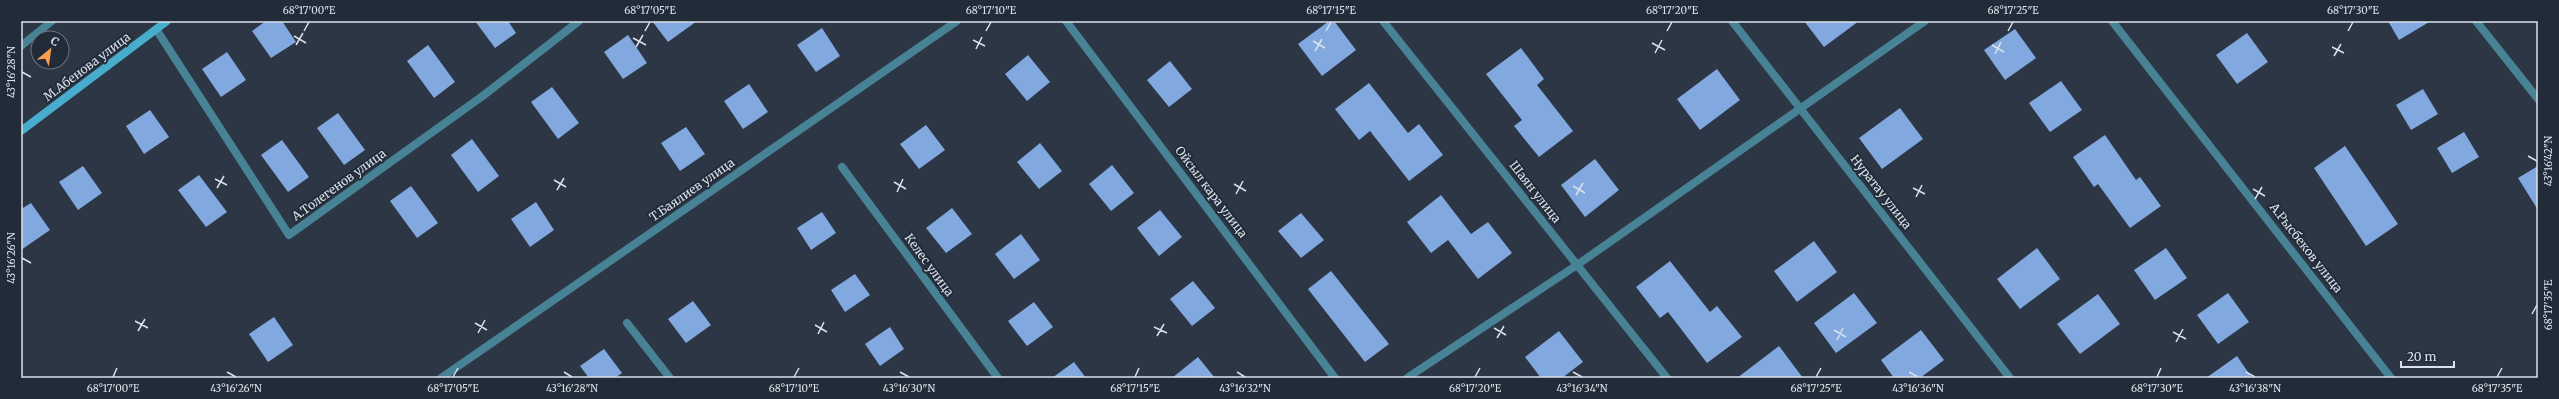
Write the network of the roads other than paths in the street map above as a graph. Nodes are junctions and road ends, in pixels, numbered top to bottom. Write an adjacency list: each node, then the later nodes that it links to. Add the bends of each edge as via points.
1 (52, 21): 12 (street)
2 (167, 21): 11 (main road, М.Абенова улица)
3 (580, 21): 11 (street, А.Толегенов улица, via 484,95 289,235)
4 (957, 21): 19 (street, Т.Баялиев улица)
5 (1066, 21): 22 (street, Ойсыл кара улица)
6 (1382, 21): 17 (street, Шаян улица)
7 (1732, 21): 14 (street, Нуратау улица)
8 (1925, 21): 14 (street)
9 (2112, 21): 26 (street, А.Рысбеков улица)
10 (2476, 21): 13 (street)
11 (156, 29): 15 (main road, М.Абенова улица)
12 (21, 46)
13 (2538, 99)
14 (1800, 106): 17 (street); 25 (street, Нуратау улица)
15 (21, 131)
16 (842, 166): 21 (street, Келес улица)
17 (1577, 265): 23 (street); 24 (street, Шаян улица)
18 (628, 323): 20 (street)
19 (441, 378)
20 (670, 378)
21 (998, 378)
22 (1335, 378)
23 (1407, 378)
24 (1667, 378)
25 (2010, 378)
26 (2391, 378)

